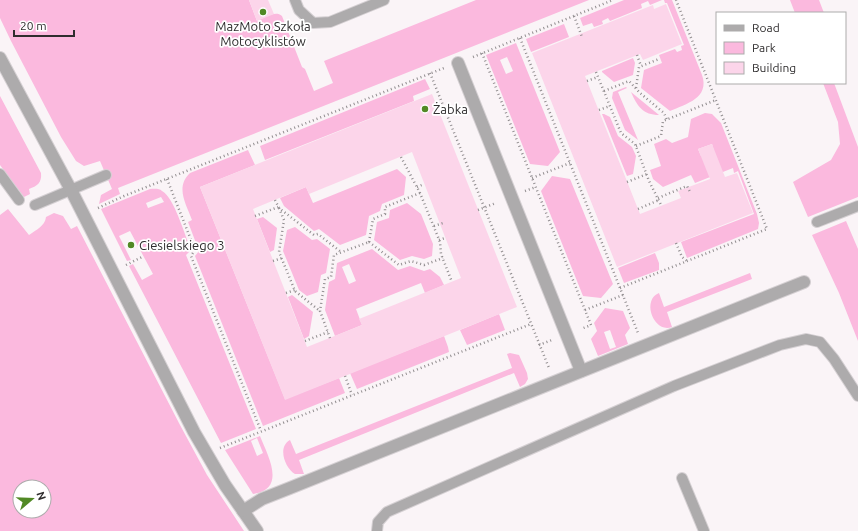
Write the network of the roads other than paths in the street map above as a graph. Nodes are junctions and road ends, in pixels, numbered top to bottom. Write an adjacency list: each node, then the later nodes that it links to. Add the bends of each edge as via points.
1 (295, 0): 2 (lane, via 299,10 314,23 330,22)
2 (384, 0)
3 (0, 58): 7 (street)
4 (458, 62): 13 (street)
5 (0, 174): 8 (lane)
6 (106, 175): 7 (lane)
7 (71, 190): 9 (lane); 16 (street, via 194,432)
8 (19, 200)
9 (35, 205)
10 (858, 206): 11 (lane)
11 (817, 222)
12 (804, 282): 13 (street)
13 (581, 371): 16 (street, via 262,499)
14 (858, 396): 18 (lane, via 820,342 806,339 780,344 674,386 387,512 378,522)
15 (682, 478): 19 (lane)
16 (243, 512): 17 (street)
17 (257, 531)
18 (377, 531)
19 (704, 531)

